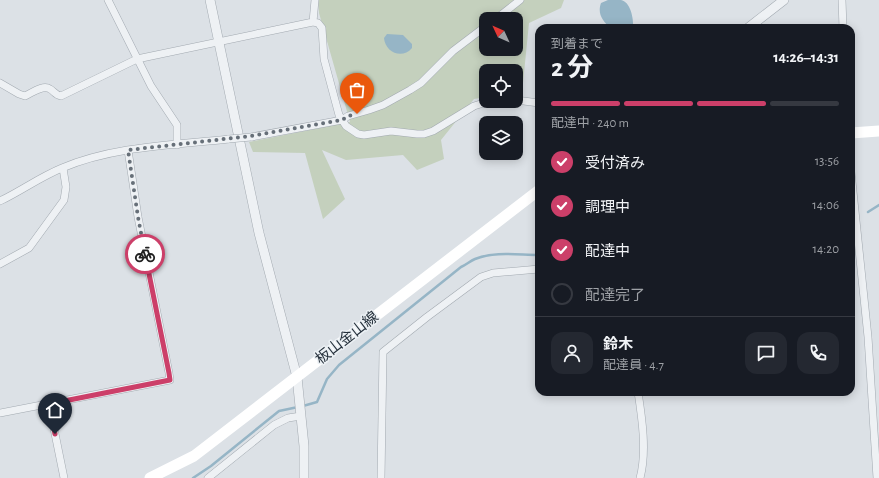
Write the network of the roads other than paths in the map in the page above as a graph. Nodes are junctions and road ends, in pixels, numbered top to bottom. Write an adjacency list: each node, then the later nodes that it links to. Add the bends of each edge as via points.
1 (108, 0): 13 (street)
2 (210, 0): 12 (street)
3 (314, 0): 8 (street)
4 (520, 0): 7 (street)
5 (784, 0): 9 (street)
6 (842, 0): 10 (street)
7 (505, 12)
8 (313, 22): 12 (street); 18 (street, via 322,28 324,59)
9 (753, 24)
10 (843, 24)
11 (479, 32): 18 (street, via 410,90 383,105)
12 (218, 42): 13 (street); 29 (street, via 259,233)
13 (137, 59): 14 (street, via 61,96 46,87 25,96); 21 (street, via 157,97 177,125)
14 (0, 83)
15 (523, 101): 16 (street)
16 (535, 102)
17 (479, 104): 18 (street, via 424,134 391,131 358,134)
18 (342, 120): 21 (street, bridge, via 251,136)
19 (879, 131): 20 (main road)
20 (855, 133)
21 (176, 145): 22 (street)
22 (128, 150): 23 (street); 31 (street, via 138,217 170,380)
23 (63, 168): 25 (street, via 30,183); 27 (street, via 66,188 64,200 29,248)
24 (535, 193): 29 (main road, 板山金山線)
25 (0, 201)
26 (855, 211): 40 (street, via 868,337)
27 (0, 264)
28 (535, 269): 38 (street, via 493,273 475,280 383,352)
29 (297, 377): 33 (street); 35 (main road, 板山金山線, via 194,456)
30 (638, 396): 39 (street, via 643,441)
31 (49, 404): 32 (street); 34 (street)
32 (0, 413)
33 (301, 416): 36 (street, via 288,418 274,425); 37 (street)
34 (64, 478)
35 (150, 478)
36 (208, 478)
37 (304, 478)
38 (381, 478)
39 (640, 478)
40 (876, 478)

